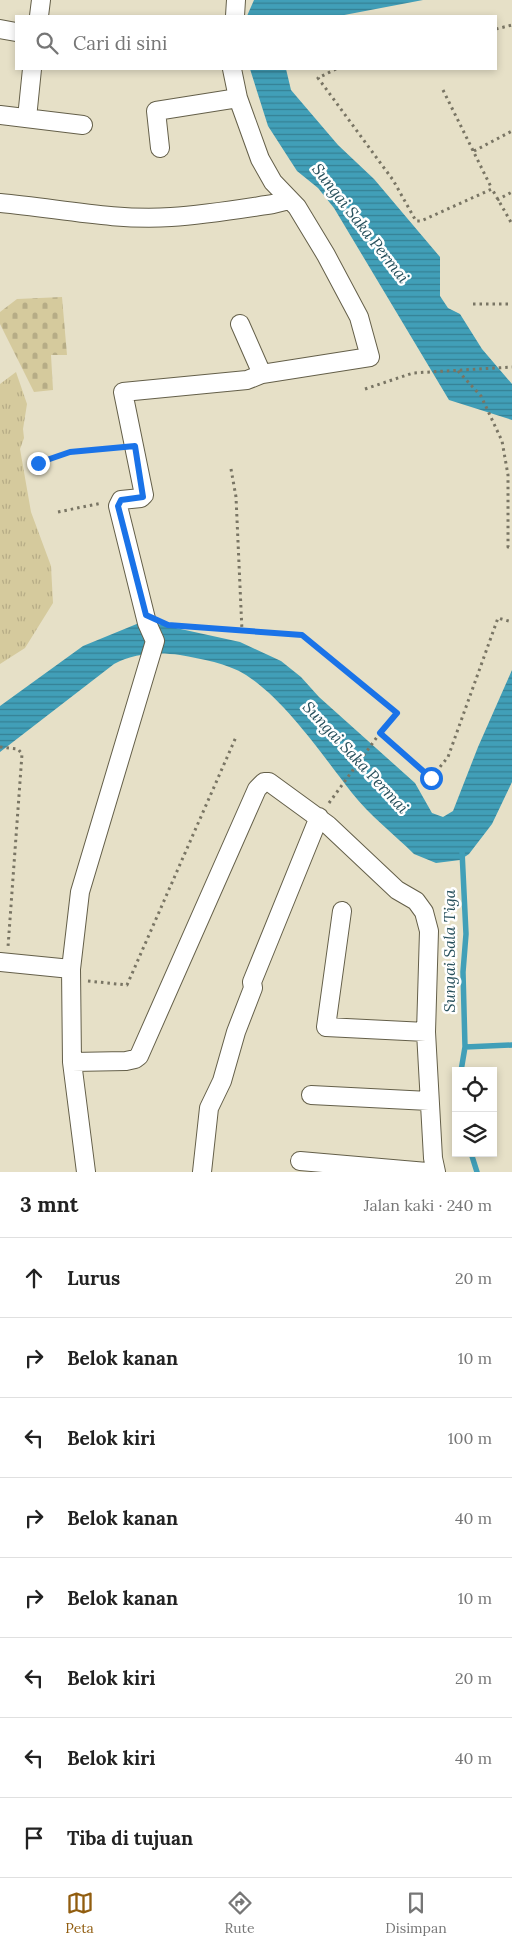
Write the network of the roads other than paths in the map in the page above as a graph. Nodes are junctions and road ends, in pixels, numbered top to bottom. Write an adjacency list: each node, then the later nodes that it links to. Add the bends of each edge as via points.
1 (41, 0): 3 (street)
2 (236, 0): 4 (street)
3 (38, 15)
4 (235, 15)
5 (0, 29): 6 (street)
6 (15, 32)
7 (32, 70): 11 (street)
8 (232, 70): 9 (street)
9 (238, 98): 13 (street, via 156,111); 14 (street, via 260,160)
10 (0, 115): 11 (street)
11 (27, 118): 12 (street)
12 (83, 125)
13 (160, 148)
14 (289, 200): 15 (street, via 171,217 119,217); 17 (street, via 297,207 326,255 359,317 370,357)
15 (0, 203)
16 (240, 324): 17 (street)
17 (262, 374): 21 (street, via 247,380 123,392 143,497 121,500 118,506 146,619 155,641 80,892)
18 (319, 818): 22 (street, via 397,890 416,901 424,912 429,931); 23 (street, via 272,784 260,784 139,1056 126,1060); 28 (street, via 252,982 253,988 222,1081 209,1108)
19 (342, 912): 22 (street, via 326,1028)
20 (3, 962): 21 (street)
21 (72, 974): 23 (street)
22 (426, 1032): 25 (street)
23 (72, 1062): 27 (street)
24 (311, 1095): 25 (street)
25 (429, 1101): 30 (street)
26 (300, 1161): 29 (street)
27 (86, 1172)
28 (202, 1172)
29 (427, 1172)
30 (436, 1172)

